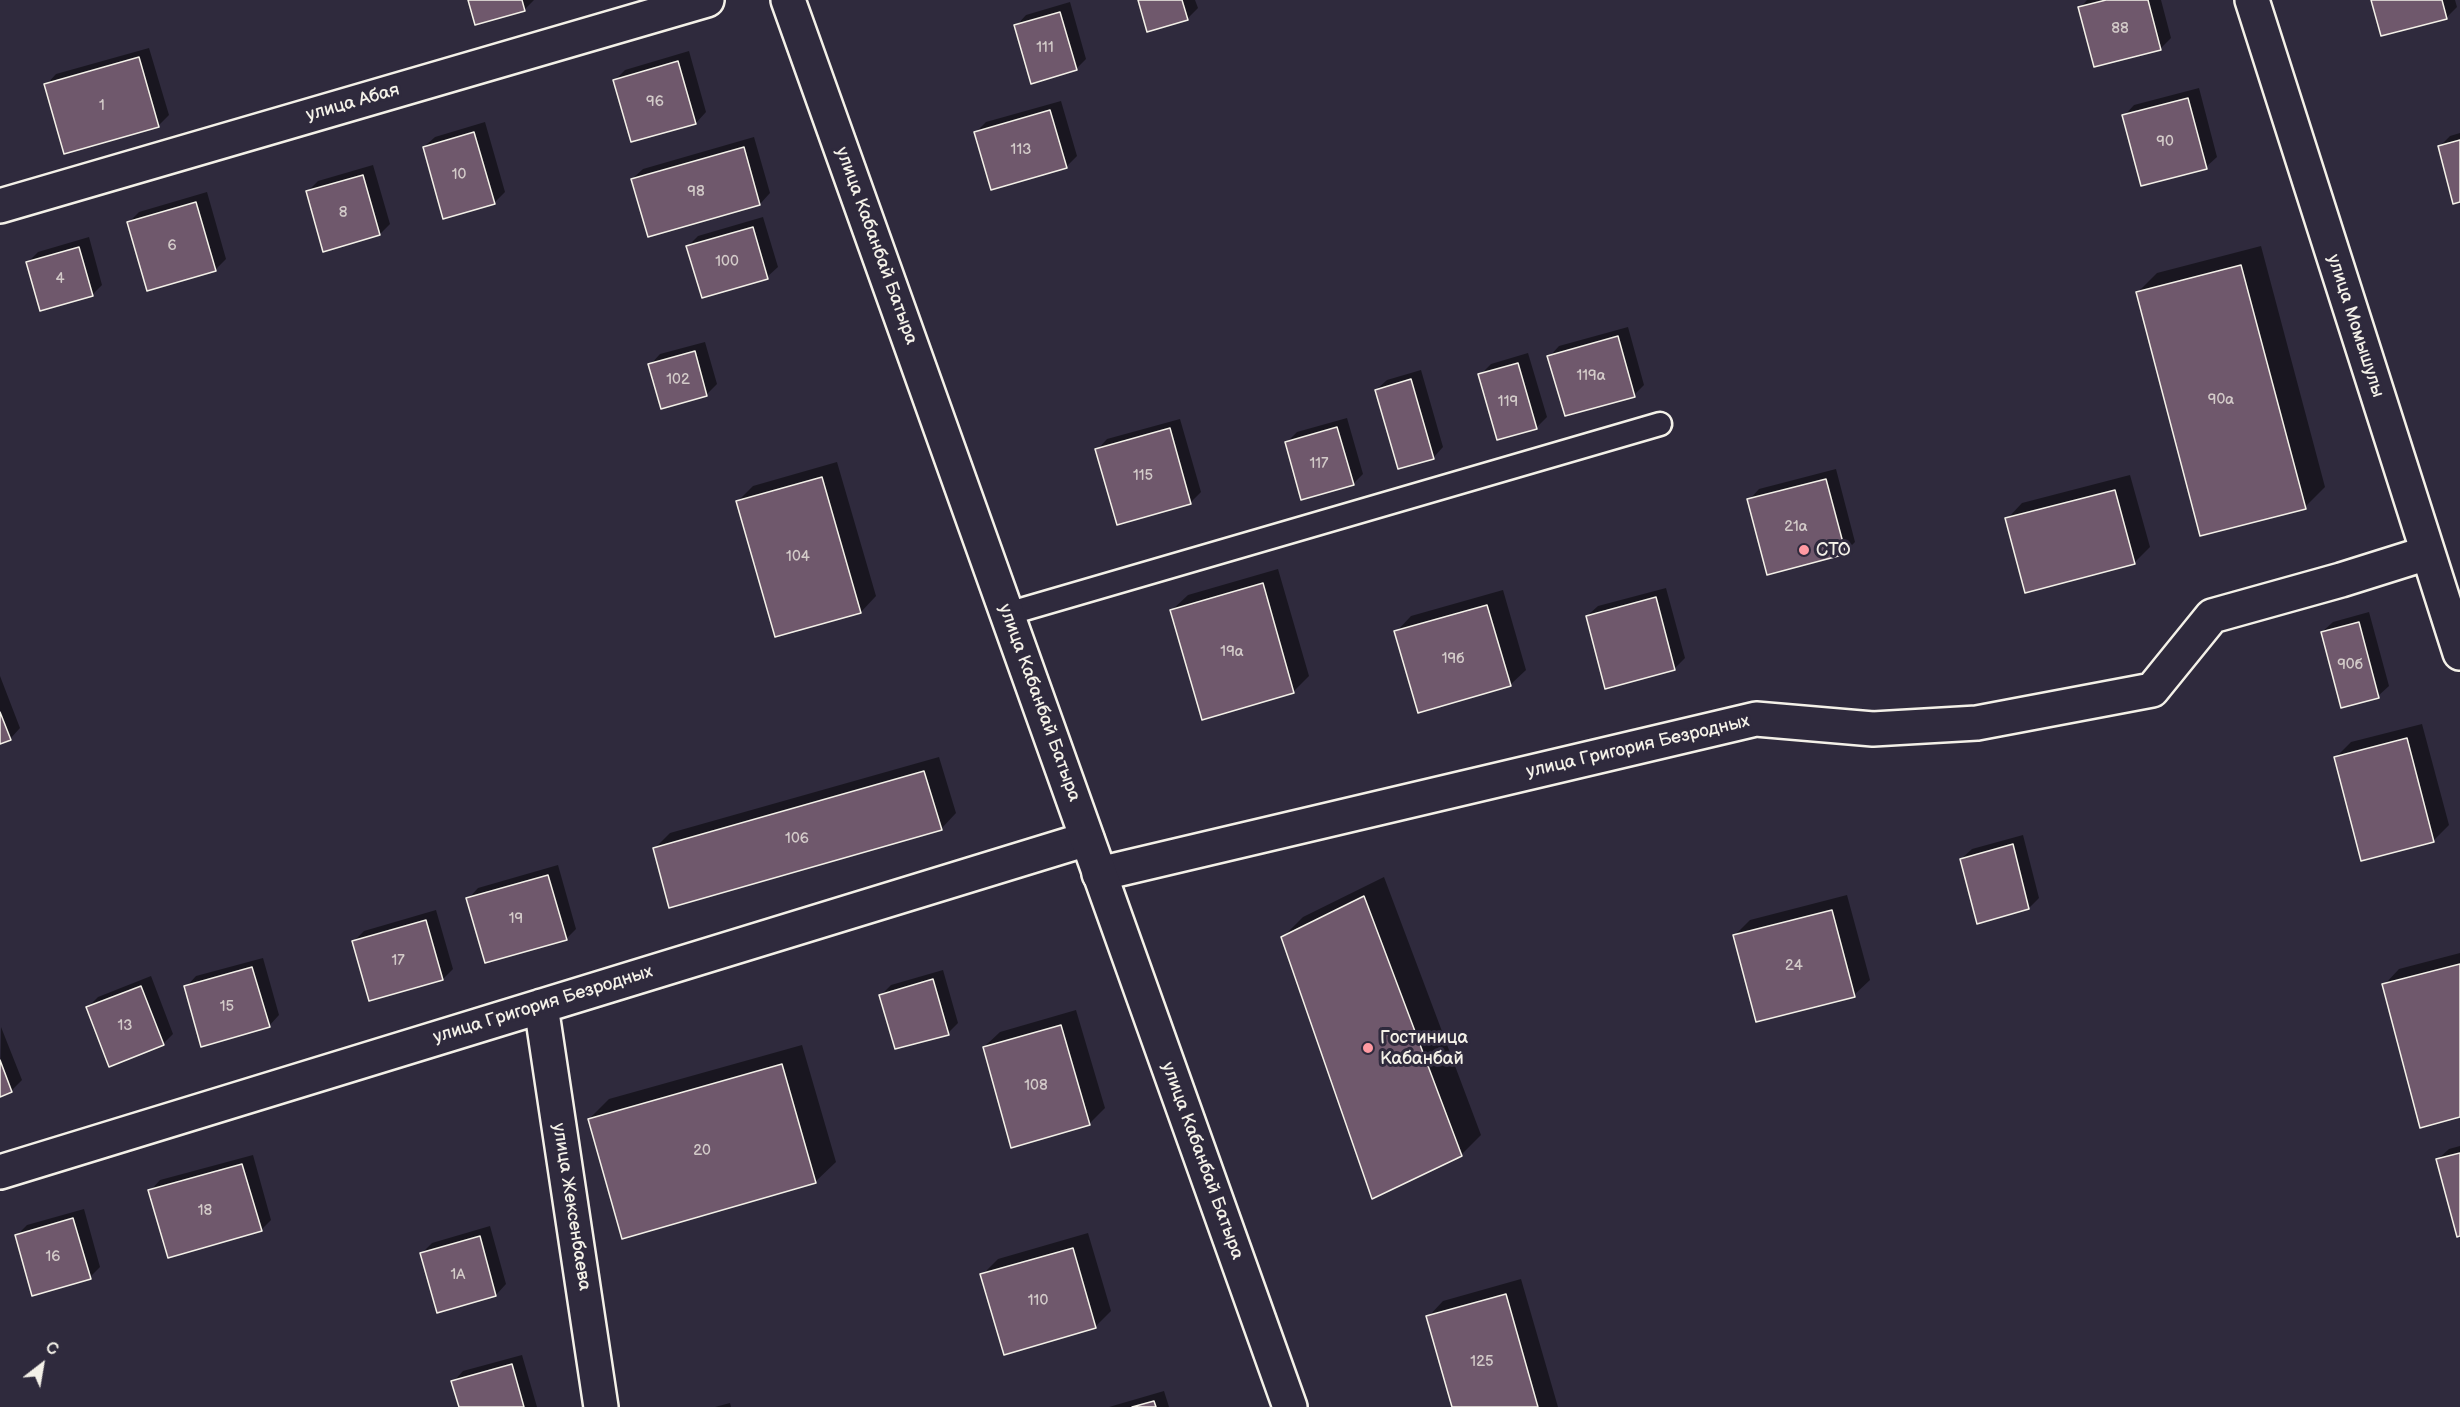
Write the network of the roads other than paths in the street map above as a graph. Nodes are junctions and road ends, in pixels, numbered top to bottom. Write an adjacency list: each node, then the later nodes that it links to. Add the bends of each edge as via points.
1 (707, 0): 4 (street, улица Абая)
2 (788, 0): 7 (street, улица Кабанбай Батыра)
3 (2252, 0): 6 (street, улица Момышулы)
4 (0, 206)
5 (1659, 424): 7 (lane)
6 (2427, 553): 8 (street, улица Момышулы); 11 (street, улица Григория Безродных, via 2212,616 2152,690 1977,723 1873,729 1755,719)
7 (1007, 614): 10 (street, улица Кабанбай Батыра)
8 (2454, 614): 9 (street, улица Момышулы)
9 (2460, 653)
10 (1087, 839): 11 (street, улица Кабанбай Батыра); 12 (street, улица Григория Безродных)
11 (1099, 874): 15 (street, улица Кабанбай Батыра)
12 (541, 1006): 13 (street, улица Григория Безродных); 14 (street, улица Жексенбаева)
13 (0, 1172)
14 (601, 1407)
15 (1290, 1407)

